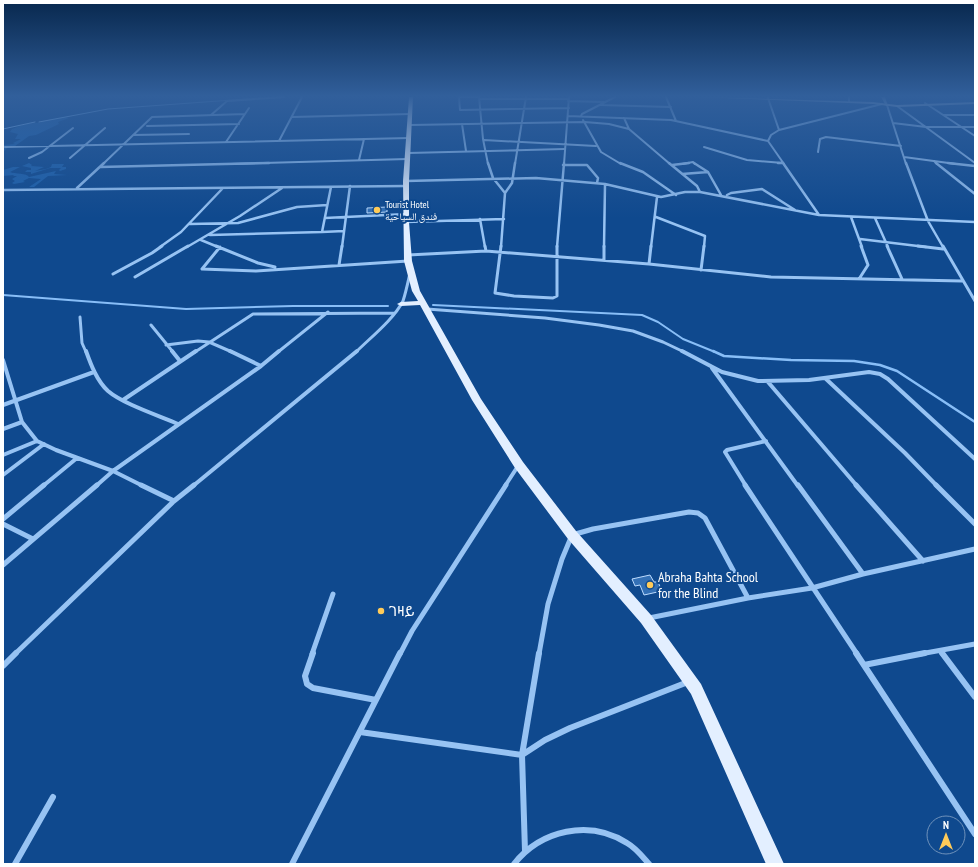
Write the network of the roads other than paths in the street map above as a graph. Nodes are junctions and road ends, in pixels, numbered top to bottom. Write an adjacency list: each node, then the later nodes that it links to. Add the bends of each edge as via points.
1 (60, 137): 30 (street)
2 (94, 137): 26 (street)
3 (131, 137): 25 (street)
4 (229, 137): 22 (street)
5 (281, 137): 20 (street)
6 (464, 137): 34 (street)
7 (520, 137): 23 (street)
8 (566, 137): 24 (street)
9 (592, 137): 27 (street)
10 (638, 137): 46 (street)
11 (752, 137): 21 (street)
12 (770, 137): 21 (street)
13 (827, 137): 36 (street, via 820,139)
14 (833, 137): 28 (street)
15 (898, 137): 28 (street)
16 (940, 137): 44 (street)
17 (409, 138): 18 (street); 37 (main road)
18 (364, 139): 20 (street); 41 (street)
19 (484, 140): 23 (street); 35 (street)
20 (279, 141): 22 (street)
21 (768, 141): 43 (street)
22 (226, 142): 25 (street)
23 (519, 142): 24 (street); 33 (street)
24 (565, 144): 27 (street); 32 (street)
25 (123, 145): 26 (street); 48 (street)
26 (84, 146): 30 (street); 40 (street)
27 (596, 146): 66 (street, via 601,152 643,172)
28 (901, 146): 38 (street)
29 (5, 147): 30 (street)
30 (48, 147): 39 (street)
31 (704, 147): 43 (street, via 747,160)
32 (564, 149): 33 (street); 45 (street)
33 (518, 150): 35 (street); 52 (street)
34 (466, 151): 35 (street); 37 (street)
35 (486, 151): 51 (street)
36 (818, 152)
37 (408, 156): 41 (street); 55 (main road)
38 (904, 157): 42 (street); 81 (street)
39 (29, 158)
40 (70, 158)
41 (358, 160): 48 (street)
42 (933, 161): 47 (street); 65 (street)
43 (783, 163): 72 (street)
44 (975, 163)
45 (563, 165): 53 (street); 54 (street, via 588,166 598,178)
46 (672, 165): 49 (street, via 693,162); 50 (street)
47 (975, 166)
48 (100, 167): 59 (street)
49 (708, 172): 50 (street); 67 (street)
50 (682, 174): 63 (street, via 697,186)
51 (493, 178): 52 (street); 55 (street); 64 (street)
52 (513, 178): 53 (street); 64 (street)
53 (562, 180): 54 (street); 95 (street)
54 (597, 183): 56 (street)
55 (406, 184): 57 (street); 77 (main road)
56 (605, 184): 69 (street); 97 (street)
57 (350, 186): 58 (street); 74 (street)
58 (331, 187): 61 (street); 70 (street)
59 (77, 188): 60 (street); 62 (street)
60 (223, 188): 61 (street); 83 (street)
61 (282, 188): 84 (street)
62 (3, 190)
63 (700, 192): 66 (street); 67 (street)
64 (505, 193): 80 (street)
65 (975, 194)
66 (676, 195): 69 (street)
67 (721, 195): 68 (street)
68 (726, 196): 71 (street); 71 (street, via 762,189)
69 (657, 197): 75 (street)
70 (327, 205): 76 (street); 84 (street, via 297,207 248,222)
71 (797, 211): 72 (street)
72 (819, 215): 73 (street)
73 (851, 216): 78 (street); 88 (street)
74 (346, 217): 76 (street); 77 (street); 85 (street)
75 (656, 217): 98 (street); 101 (street, via 704,236)
76 (326, 218): 86 (street)
77 (406, 218): 79 (street); 96 (main road)
78 (875, 218): 81 (street); 90 (street)
79 (480, 219): 80 (street); 93 (street)
80 (504, 219): 94 (street)
81 (928, 221): 82 (street); 92 (street)
82 (975, 222)
83 (190, 224): 84 (street); 103 (street, via 152,253)
84 (227, 224): 87 (street)
85 (344, 231): 86 (street); 99 (street)
86 (322, 232): 87 (street)
87 (210, 235): 89 (street)
88 (860, 239): 90 (street); 105 (street, via 868,265)
89 (201, 240): 91 (street); 104 (street)
90 (885, 241): 92 (street); 106 (street)
91 (220, 247): 100 (street, via 258,263); 100 (street, via 202,269 246,271)
92 (944, 249): 107 (street)
93 (486, 251): 94 (street); 96 (street)
94 (500, 252): 95 (street); 95 (street, via 495,293 514,296 556,298)
95 (556, 257): 97 (street)
96 (408, 258): 99 (street); 102 (main road)
97 (604, 260): 98 (street)
98 (649, 264): 101 (street)
99 (339, 265): 100 (street)
100 (281, 268)
101 (701, 270): 105 (street, via 770,278)
102 (410, 273): 109 (street); 110 (main road)
103 (113, 274)
104 (135, 277)
105 (859, 279): 106 (street)
106 (902, 279): 107 (street)
107 (962, 281): 108 (street)
108 (975, 301)
109 (401, 304): 110 (main road); 112 (street)
110 (423, 306): 120 (street, via 599,324 633,331 663,342); 137 (main road)
111 (328, 312): 112 (street); 115 (street, via 253,314); 119 (street)
112 (395, 313): 140 (street, via 347,361)
113 (80, 317): 121 (street, via 82,343)
114 (151, 325): 116 (street)
115 (210, 342): 116 (street); 118 (street); 119 (street)
116 (166, 345): 118 (street)
117 (3, 360): 122 (street)
118 (180, 361): 126 (street)
119 (260, 366): 129 (street)
120 (712, 368): 124 (street, via 745,379); 132 (street)
121 (94, 372): 125 (street); 126 (street, via 108,390)
122 (5, 375): 125 (street)
123 (826, 378): 124 (street); 136 (street, via 869,372 880,374); 143 (street)
124 (768, 382): 147 (street)
125 (16, 400): 127 (street); 128 (street)
126 (123, 400): 129 (street)
127 (3, 404)
128 (22, 422): 130 (street); 131 (street)
129 (178, 424): 138 (street)
130 (3, 429)
131 (38, 441): 133 (street); 134 (street)
132 (766, 441): 149 (street); 150 (street, via 727,450 725,454)
133 (44, 444): 135 (street); 139 (street)
134 (3, 455)
135 (77, 458): 138 (street); 141 (street)
136 (975, 459)
137 (518, 465): 144 (main road); 160 (street, via 419,619)
138 (113, 471): 140 (street); 145 (street)
139 (3, 475)
140 (174, 501): 157 (street)
141 (3, 518)
142 (3, 524): 145 (street)
143 (975, 524)
144 (572, 536): 152 (street, via 593,529 689,512 698,513 705,518); 153 (main road); 162 (street, via 548,604)
145 (33, 539): 148 (street)
146 (975, 548): 147 (street)
147 (923, 561): 149 (street)
148 (3, 565)
149 (863, 574): 150 (street)
150 (812, 588): 152 (street); 156 (street)
151 (334, 594): 160 (street, via 305,676 307,684 313,688)
152 (748, 598): 153 (street)
153 (646, 619): 158 (main road)
154 (975, 644): 155 (street)
155 (941, 652): 156 (street); 159 (street)
156 (864, 665): 164 (street)
157 (3, 666)
158 (690, 681): 162 (street, via 556,733); 170 (main road, via 701,699)
159 (975, 697)
160 (376, 700): 161 (street)
161 (360, 732): 162 (street); 167 (street)
162 (522, 755): 165 (street)
163 (53, 797): 166 (street)
164 (975, 834)
165 (525, 851): 168 (street); 169 (street, via 539,841 564,831 591,830 607,834 629,845)
166 (15, 864)
167 (292, 864)
168 (514, 864)
169 (649, 864)
170 (775, 864)

